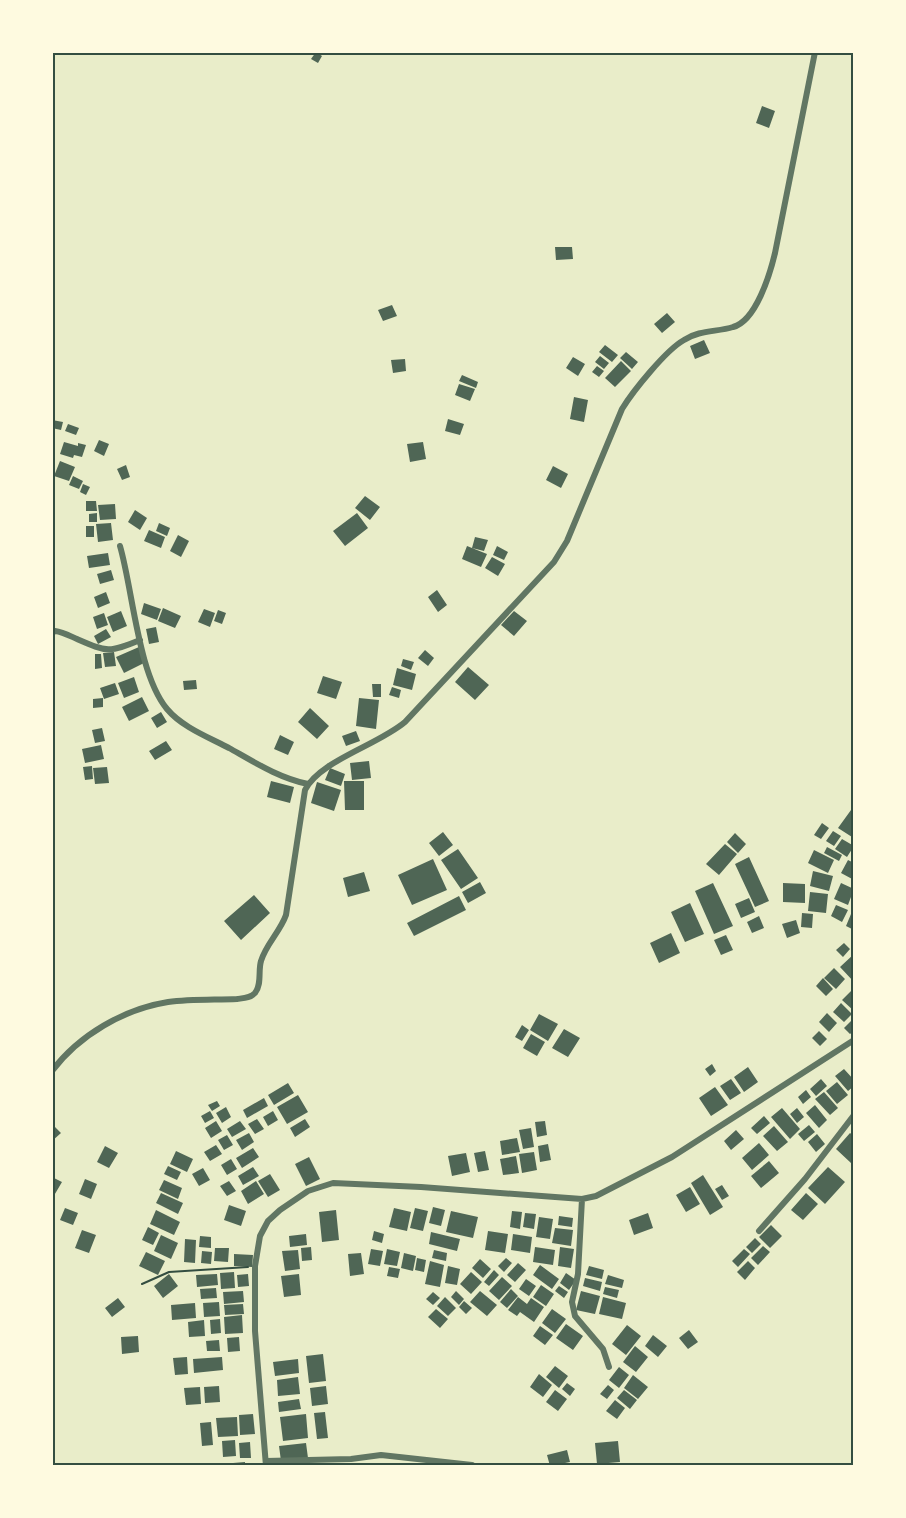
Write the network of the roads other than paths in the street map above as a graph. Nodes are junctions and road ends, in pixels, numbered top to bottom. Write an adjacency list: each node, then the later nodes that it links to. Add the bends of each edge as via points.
1 (815, 52): 5 (street, via 775,253 752,311 736,327 692,336 670,351 622,409 567,541 554,562 405,722 321,770)
2 (120, 546): 4 (street)
3 (52, 633): 4 (street, via 64,633 102,650)
4 (140, 640): 5 (street, via 158,696 177,719 279,776)
5 (308, 784): 7 (street, via 286,915 263,955 254,994 247,998 168,1002 116,1018 95,1030)
6 (854, 1040): 9 (street, via 672,1156 596,1196)
7 (52, 1071)
8 (854, 1115): 10 (street)
9 (582, 1199): 11 (street, via 573,1310 603,1349); 12 (street, via 333,1183 308,1191 280,1210 260,1236 255,1266 255,1331)
10 (759, 1231)
11 (609, 1367)
12 (266, 1463): 13 (street, via 381,1455)
13 (472, 1465)

